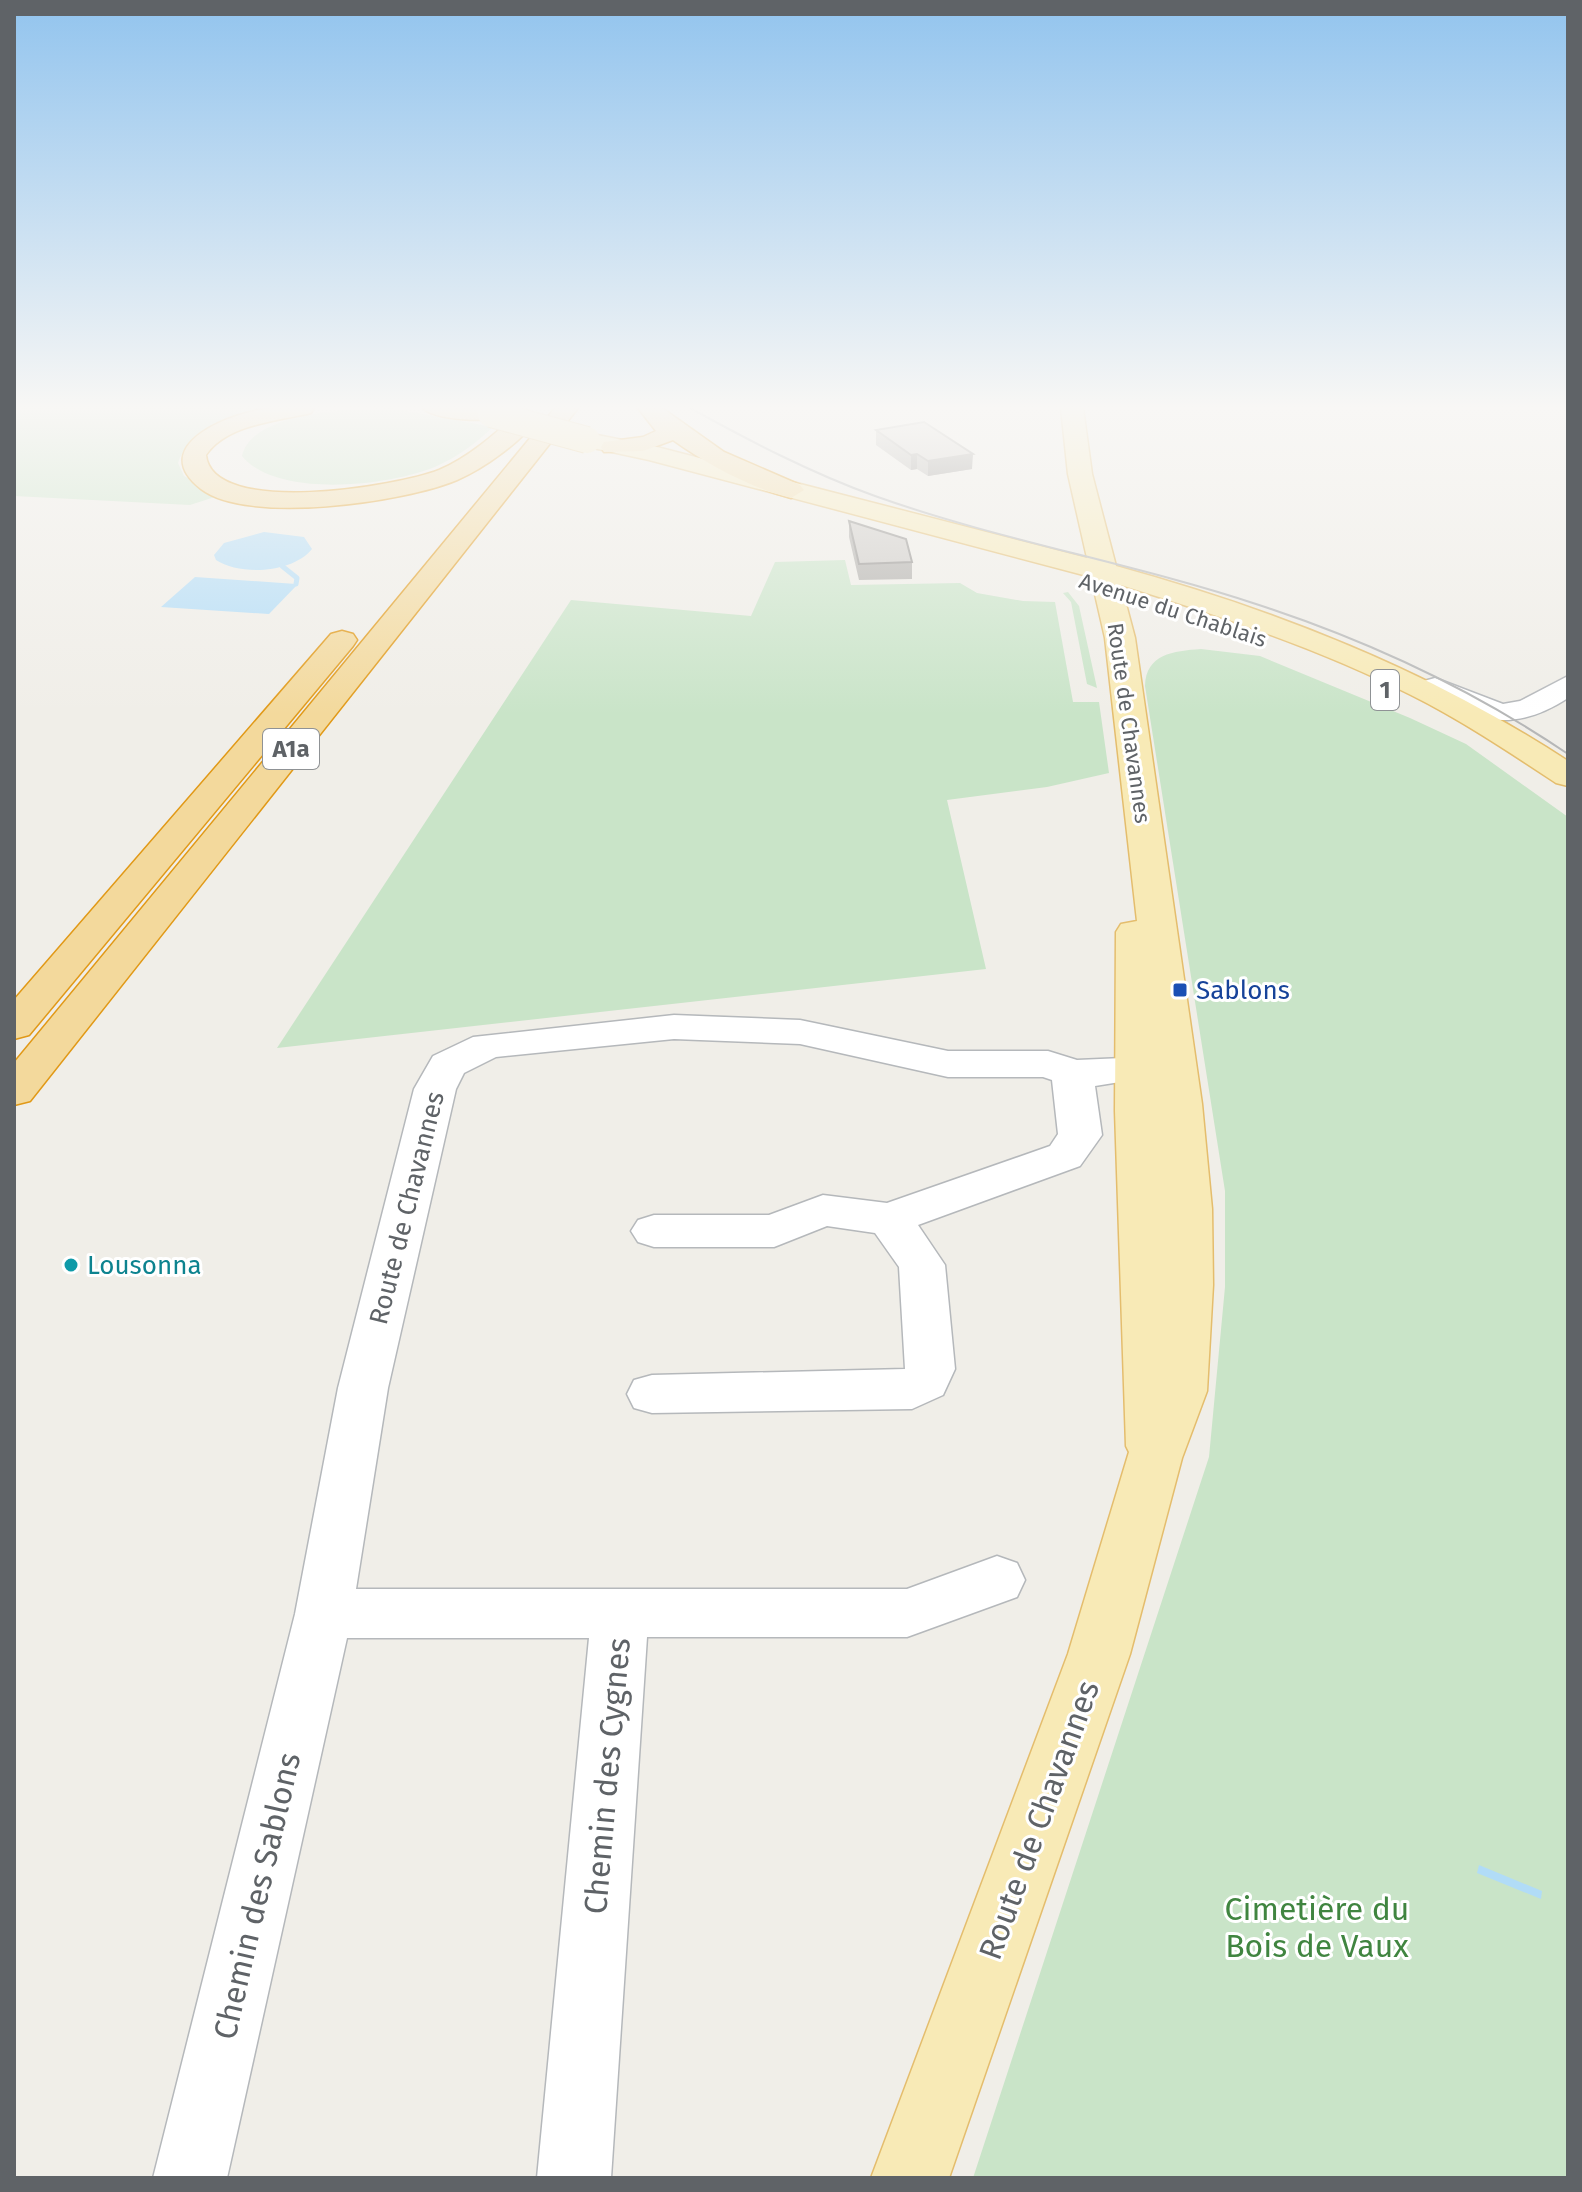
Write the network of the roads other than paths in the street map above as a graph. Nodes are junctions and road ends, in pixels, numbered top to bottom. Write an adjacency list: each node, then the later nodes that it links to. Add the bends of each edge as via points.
1 (449, 510): 18 (highway, A1a)
2 (484, 510): 20 (highway, A1a)
3 (820, 510): 8 (main road, Avenue du Chablais / 1)
4 (867, 510): 7 (main road, Avenue du Chablais / 1)
5 (1088, 510): 6 (main road, Route de Chavannes)
6 (1092, 532): 7 (main road, via 1055,551); 8 (main road, Route de Chavannes)
7 (1024, 552): 8 (main road, Avenue du Chablais / 1)
8 (1109, 590): 9 (main road, Avenue du Chablais / 1); 10 (main road, Route de Chavannes); 11 (main road, Avenue du Chablais / 1, via 1272,625)
9 (1187, 612): 10 (main road); 16 (main road, Avenue du Chablais / 1, via 1287,647 1403,699 1508,757)
10 (1137, 623): 17 (main road, Route de Chavannes, via 1126,694 1149,879)
11 (1400, 677): 13 (street, via 1487,713); 15 (main road, Avenue du Chablais / 1)
12 (1568, 685): 13 (street)
13 (1527, 712): 14 (street, via 1516,726 1518,733)
14 (1568, 766)
15 (1568, 776)
16 (1568, 800)
17 (1146, 957): 19 (main road, Route de Chavannes); 23 (main road, Route de Chavannes, via 1184,1141)
18 (14, 1026)
19 (1110, 1068): 21 (street, Route de Chavannes, via 1065,1156); 23 (street, Route de Chavannes, via 1158,1075 1169,1232); 25 (main road, Route de Chavannes); 28 (street, Route de Chavannes, via 948,1064 800,1032 711,1026 487,1046 448,1065 435,1089 379,1313)
20 (14, 1091)
21 (889, 1219): 22 (street, Route de Chavannes, via 823,1210 774,1231); 24 (street, via 922,1265 930,1369 925,1382 912,1390)
22 (654, 1231)
23 (1188, 1285): 25 (main road, Route de Chavannes, via 1180,1391)
24 (652, 1394)
25 (1154, 1458): 31 (main road, Route de Chavannes, via 1099,1654)
26 (997, 1580): 27 (street, Chemin des Cygnes, via 907,1613)
27 (620, 1613): 28 (street); 30 (street, Chemin des Cygnes)
28 (324, 1614): 29 (street, Chemin des Sablons)
29 (190, 2178)
30 (574, 2178)
31 (910, 2178)

